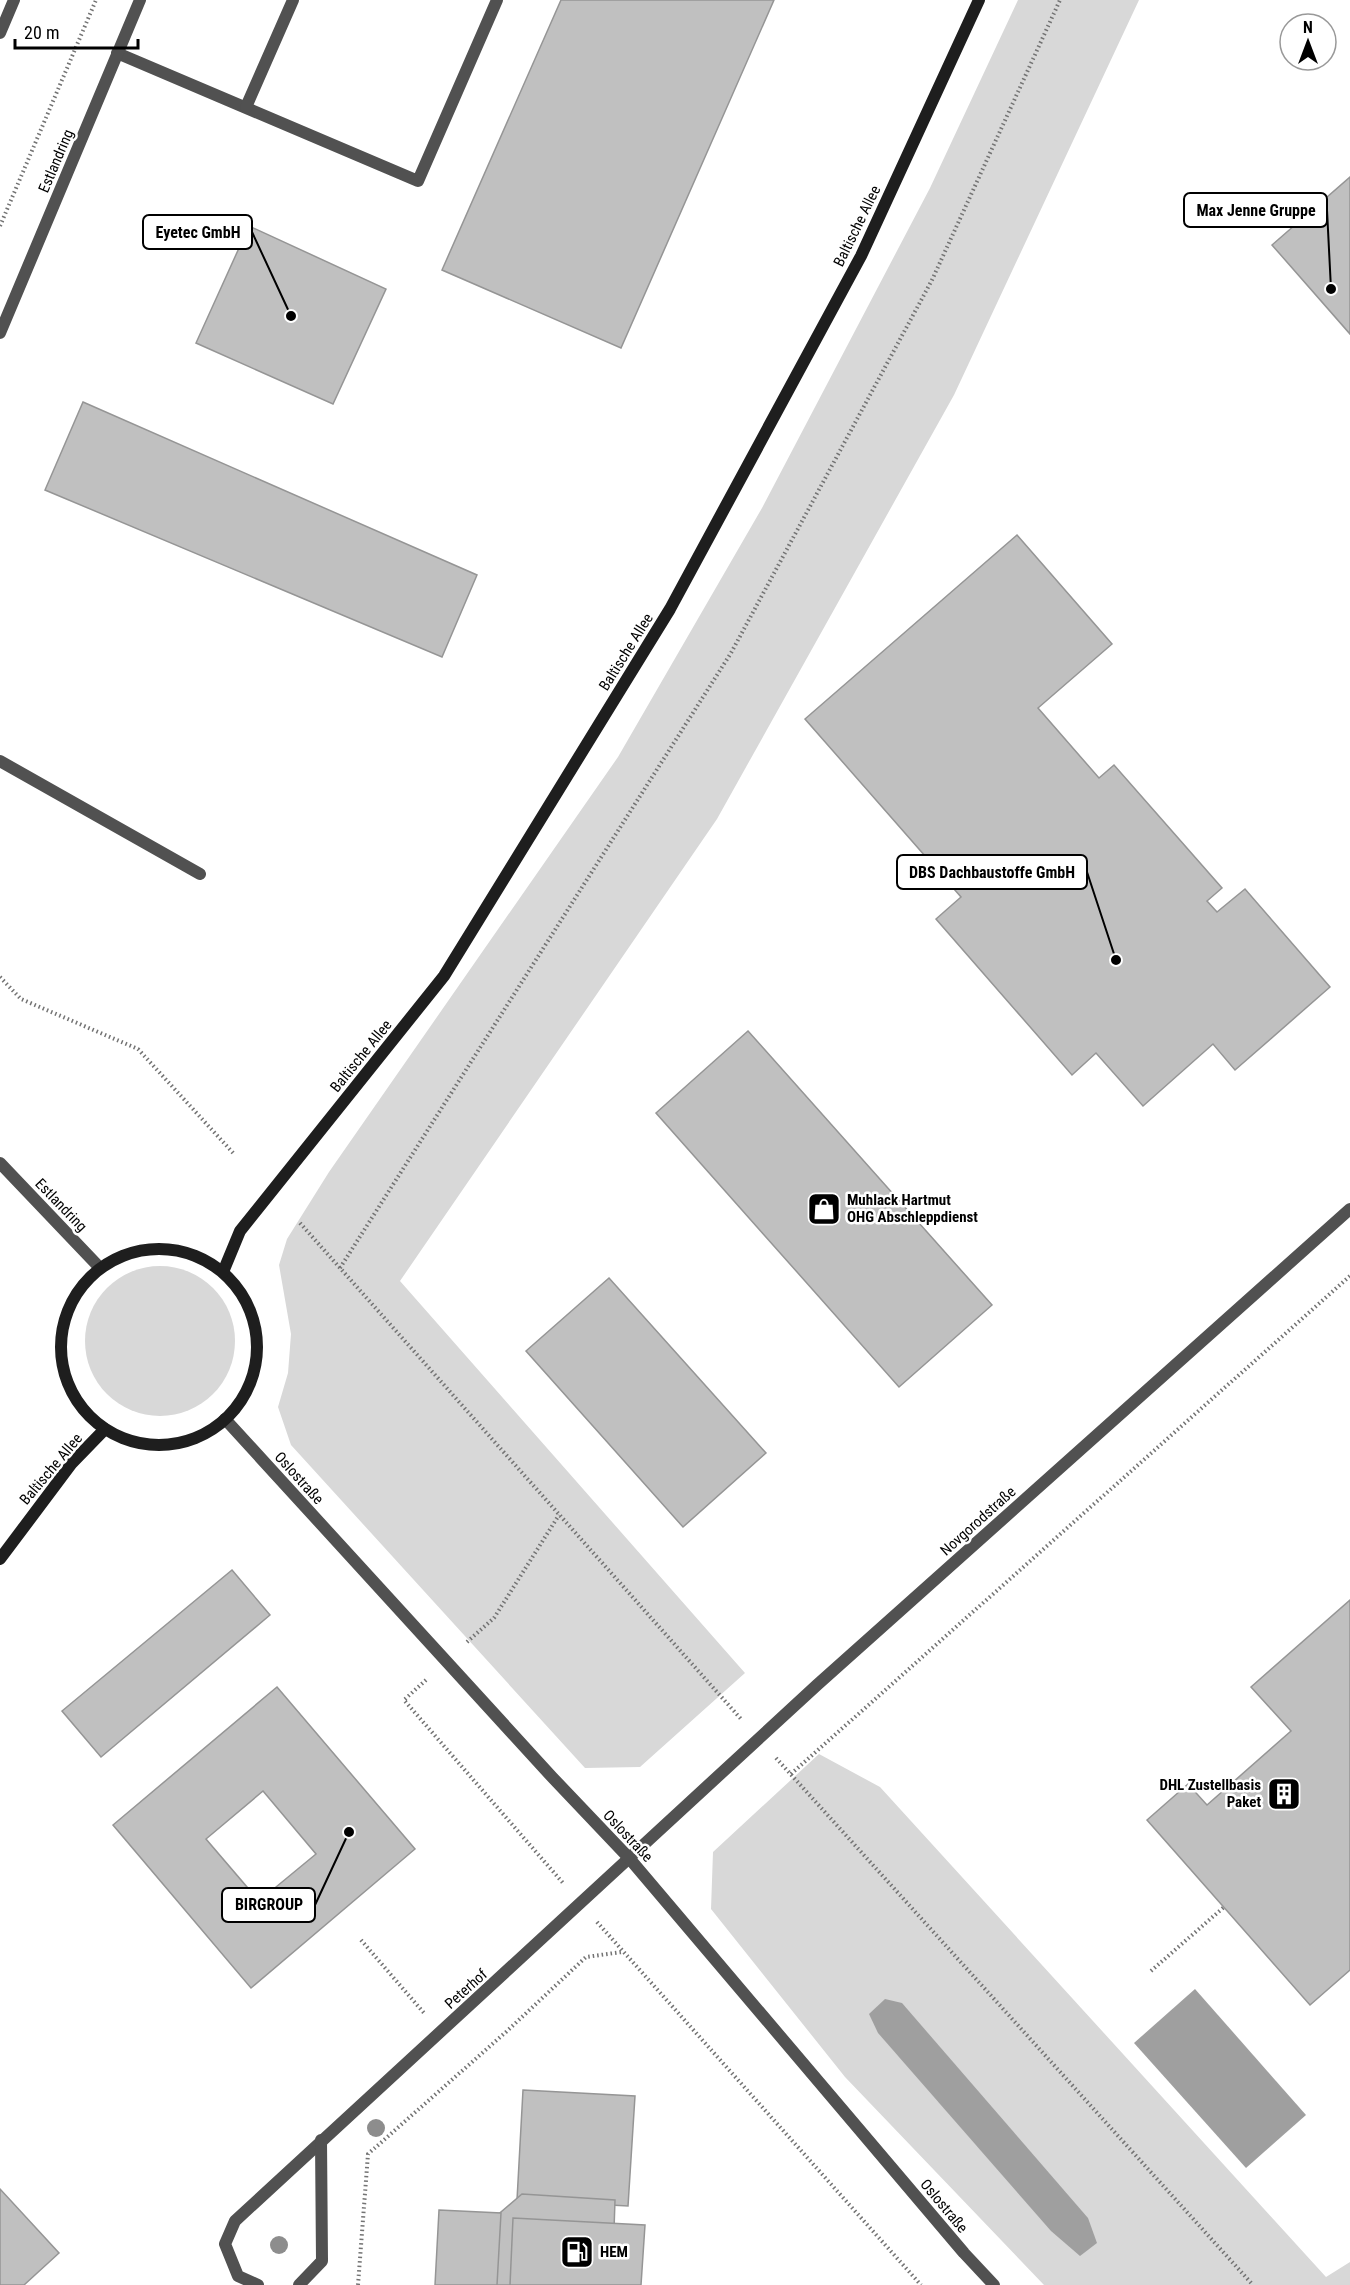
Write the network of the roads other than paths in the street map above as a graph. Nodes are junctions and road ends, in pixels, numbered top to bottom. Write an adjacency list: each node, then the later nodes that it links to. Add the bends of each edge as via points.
1 (14, 0): 6 (street)
2 (140, 0): 7 (street, Estlandring)
3 (293, 0): 8 (street)
4 (497, 0): 8 (street, via 418,181)
5 (979, 0): 15 (main road, Baltische Allee, via 861,256 670,609 444,976 240,1231)
6 (0, 33)
7 (117, 53): 8 (street); 9 (street, Estlandring)
8 (246, 107)
9 (0, 333)
10 (0, 761): 11 (street)
11 (200, 874)
12 (0, 1163): 14 (street, Estlandring)
13 (1350, 1209): 19 (street, Novgorodstraße)
14 (100, 1268): 15 (main road, Baltische Allee, via 137,1251 168,1249 198,1257); 17 (main road, Baltische Allee, via 73,1299 65,1318 61,1360 75,1399)
15 (224, 1272): 16 (main road, Baltische Allee, via 246,1300 257,1334 255,1369 249,1386)
16 (225, 1419): 17 (main road, Baltische Allee, via 215,1429 190,1440 161,1445 132,1441); 19 (street, Oslostraße)
17 (105, 1429): 18 (main road, Baltische Allee, via 72,1463)
18 (0, 1558)
19 (629, 1858): 20 (street, Peterhof); 23 (street, Oslostraße)
20 (321, 2140): 21 (street, Peterhof, via 235,2221 225,2244 238,2276); 22 (street, via 322,2261)
21 (258, 2285)
22 (299, 2285)
23 (994, 2285)

